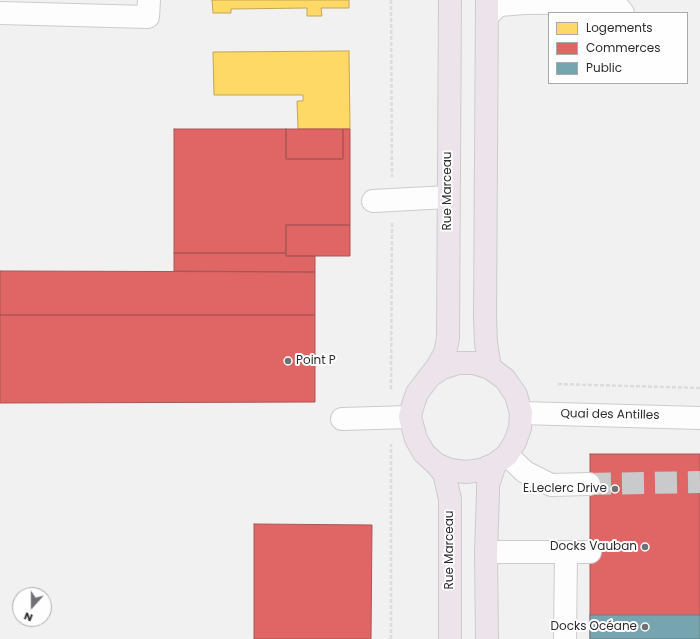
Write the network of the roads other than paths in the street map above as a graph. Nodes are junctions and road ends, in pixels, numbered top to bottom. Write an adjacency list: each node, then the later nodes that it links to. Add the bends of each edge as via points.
1 (149, 0): 5 (lane, via 148,17)
2 (450, 0): 6 (main road, Rue Marceau)
3 (487, 8): 4 (lane, via 524,3 614,2); 8 (main road, via 485,317)
4 (622, 12)
5 (0, 13)
6 (448, 197): 7 (lane); 9 (main road, Rue Marceau, via 448,338 445,353)
7 (382, 201)
8 (490, 368): 9 (main road, Rue Marceau, via 474,363 458,363 442,368); 10 (main road, Rue Marceau, via 505,379 516,395)
9 (428, 377): 11 (main road, Rue Marceau, via 417,393 412,408)
10 (521, 413): 12 (lane, Quai des Antilles); 14 (main road, Rue Marceau, via 520,428 515,442)
11 (401, 418): 13 (lane); 15 (main road, Rue Marceau, via 424,453)
12 (700, 418)
13 (342, 419)
14 (501, 459): 15 (main road, Rue Marceau, via 481,470 466,472 450,470); 16 (lane, via 551,485); 17 (main road, Rue Marceau, via 488,486)
15 (436, 464): 20 (main road, Rue Marceau, via 444,473 450,499)
16 (589, 484)
17 (486, 552): 18 (lane); 21 (main road, Rue Marceau)
18 (566, 552): 19 (lane); 22 (lane)
19 (590, 552)
20 (450, 639)
21 (487, 639)
22 (565, 639)

